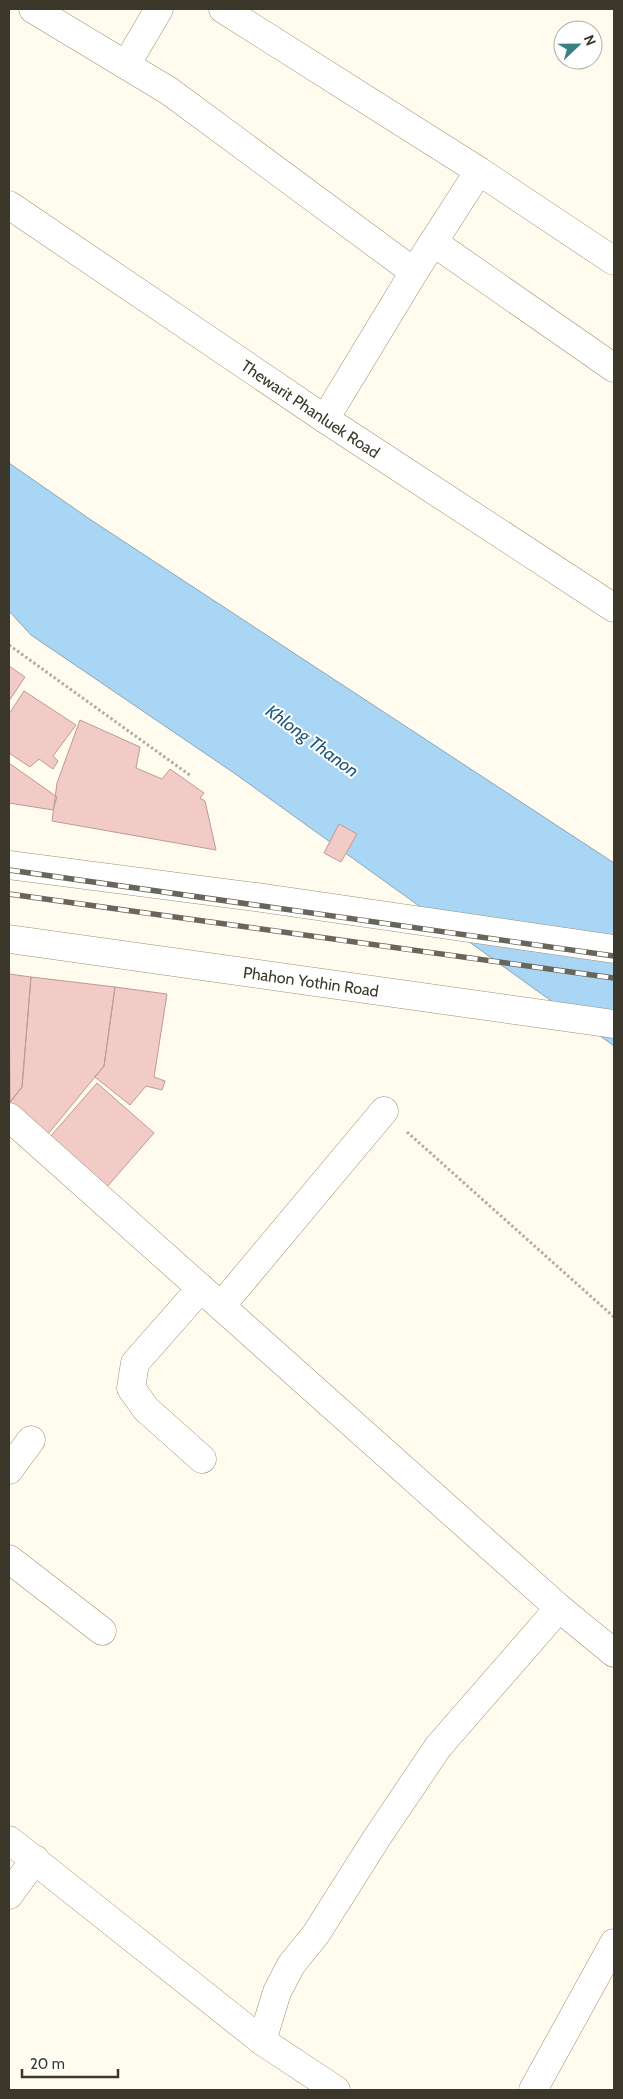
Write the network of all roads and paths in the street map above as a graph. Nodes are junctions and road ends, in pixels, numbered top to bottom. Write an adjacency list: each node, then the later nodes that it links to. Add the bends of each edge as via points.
1 (33, 9): 4 (street)
2 (159, 9): 4 (street)
3 (223, 9): 5 (street)
4 (126, 65): 9 (street, via 168,91)
5 (479, 171): 7 (street); 8 (street)
6 (9, 205): 11 (street, Thewarit Phanluek Road)
7 (433, 242): 9 (street); 10 (street)
8 (614, 261)
9 (414, 272): 11 (street)
10 (614, 368)
11 (325, 419): 12 (street, Thewarit Phanluek Road)
12 (614, 608)
13 (9, 645): 14 (path)
14 (191, 776)
15 (9, 865): 17 (street)
16 (9, 939): 18 (street, Phahon Yothin Road)
17 (614, 950)
18 (614, 1024)
19 (384, 1111): 22 (street); 23 (path)
20 (9, 1117): 21 (street)
21 (201, 1288): 22 (street); 25 (street, via 134,1363 131,1388 146,1409)
22 (221, 1306): 28 (street)
23 (614, 1316)
24 (31, 1440): 26 (street)
25 (202, 1459)
26 (9, 1470)
27 (9, 1559): 29 (street)
28 (559, 1608): 30 (street); 35 (street, via 438,1747 316,1934 291,1965 277,1992)
29 (102, 1632)
30 (614, 1654)
31 (9, 1840): 32 (street)
32 (35, 1859): 33 (street); 35 (street)
33 (9, 1895)
34 (614, 1943): 37 (street)
35 (262, 2041): 36 (street)
36 (336, 2090)
37 (533, 2090)

